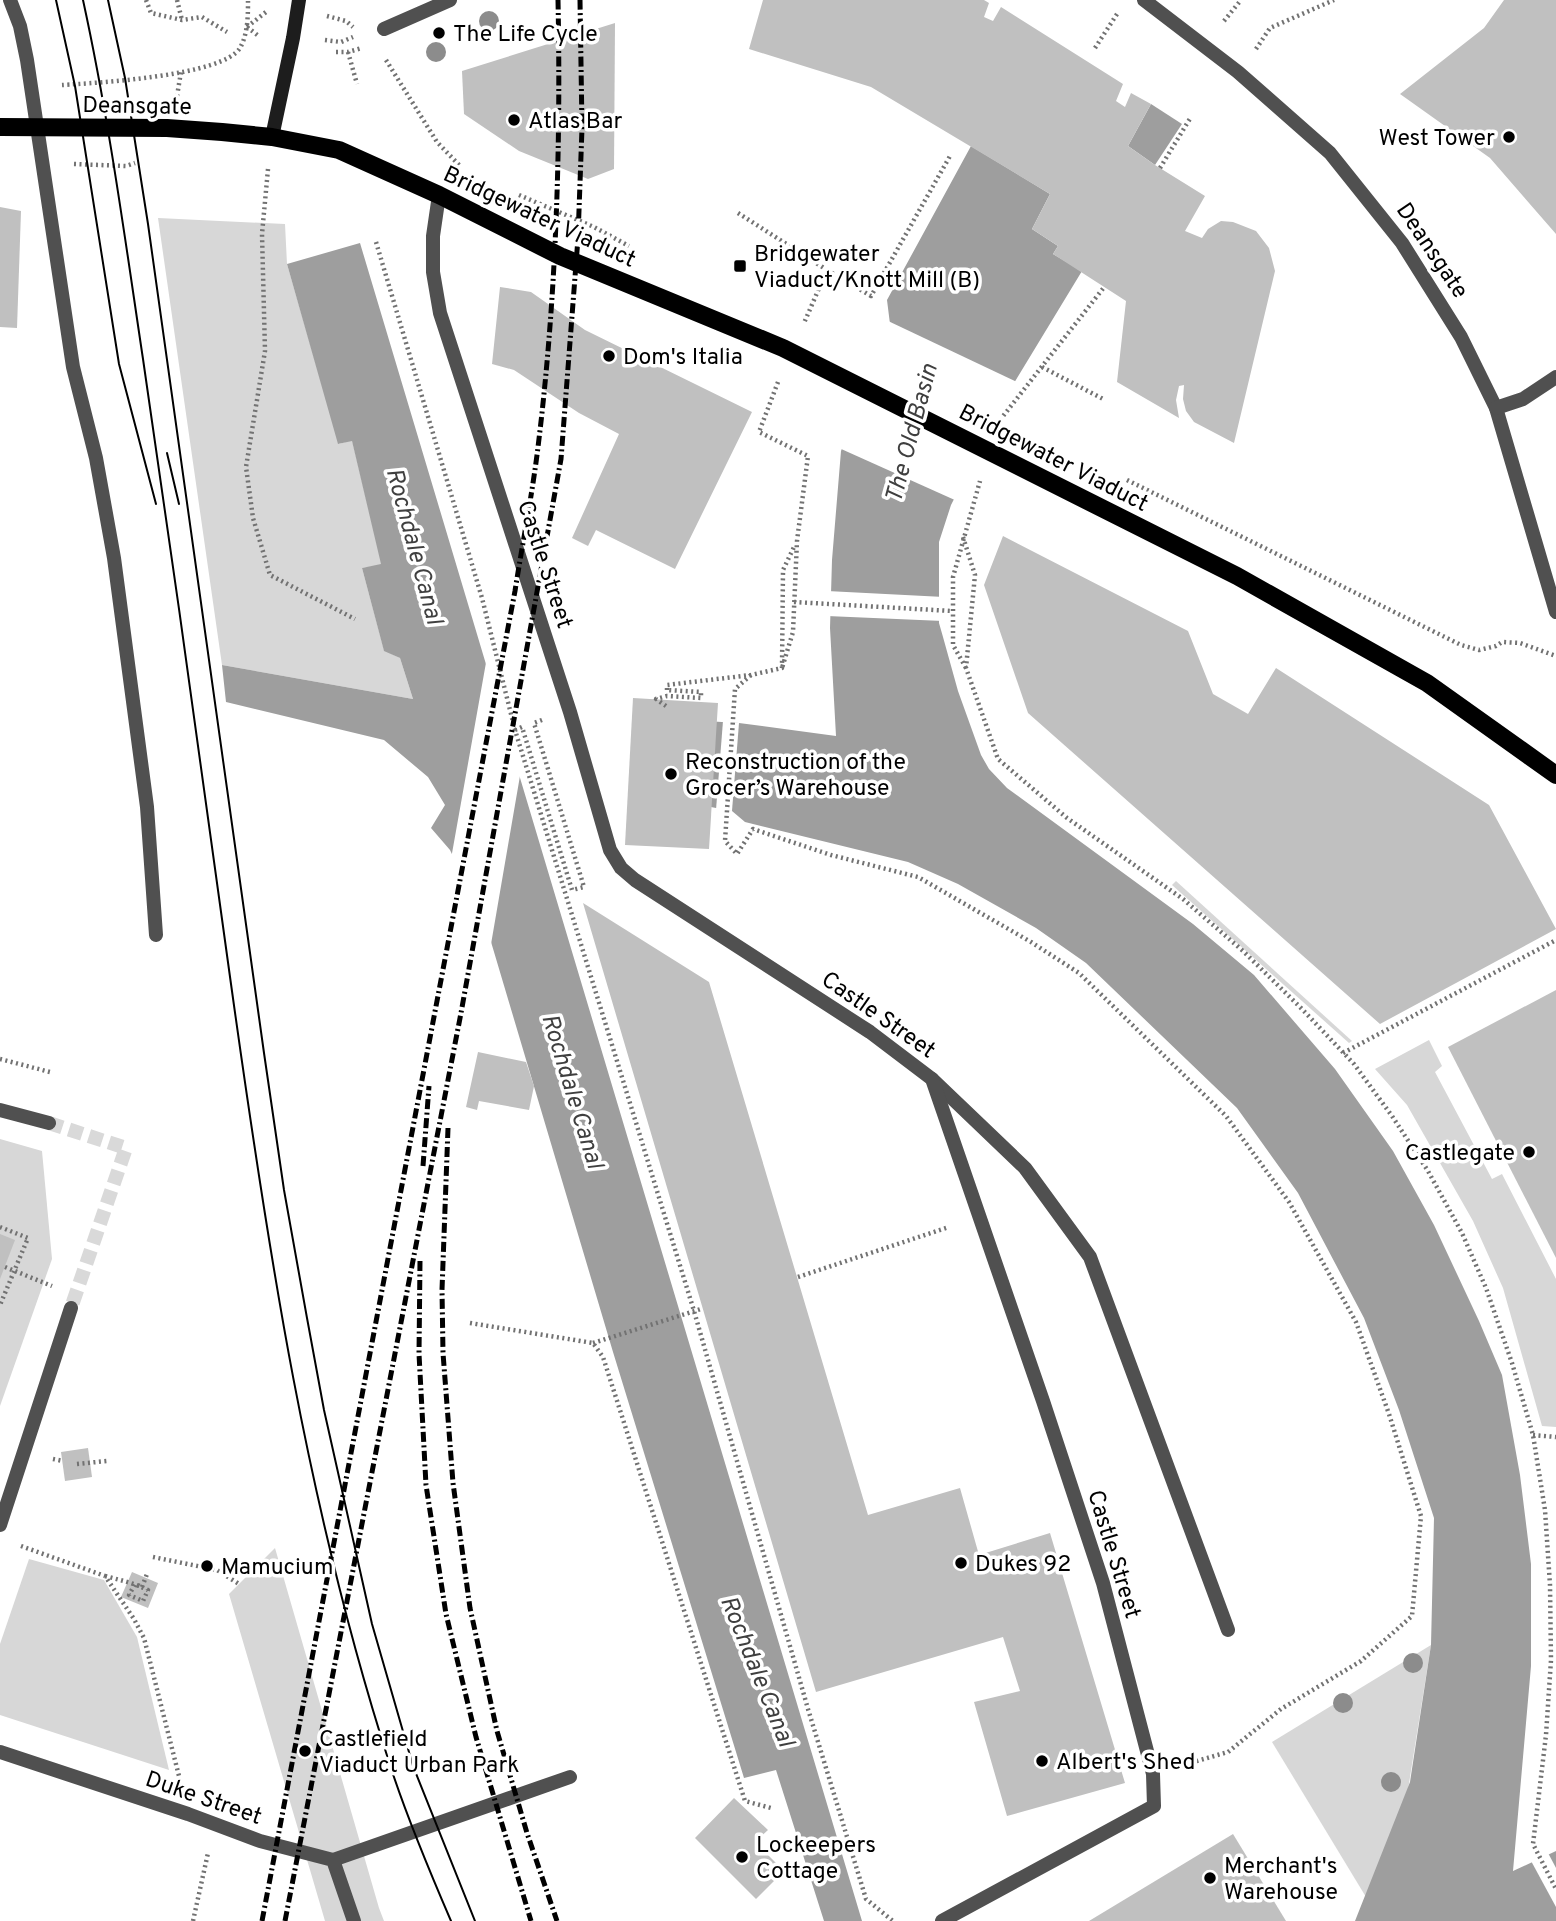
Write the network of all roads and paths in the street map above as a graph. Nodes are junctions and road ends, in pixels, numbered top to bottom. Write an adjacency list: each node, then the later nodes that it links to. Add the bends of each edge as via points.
1 (10, 0): 53 (street, via 27,60 73,367 114,558 147,807)
2 (146, 0): 10 (path, via 151,13)
3 (178, 0): 10 (path)
4 (248, 0): 20 (path, via 247,27 240,48 230,57 156,76)
5 (299, 0): 23 (main road)
6 (450, 0): 11 (street)
7 (1144, 0): 18 (street, Deansgate)
8 (1334, 0): 18 (path, via 1270,28)
9 (1123, 5): 14 (path)
10 (182, 20): 12 (path, via 202,17)
11 (384, 29)
12 (227, 32)
13 (363, 48): 16 (path)
14 (1095, 48)
15 (336, 52): 16 (path)
16 (348, 52): 19 (path)
17 (382, 53): 26 (path, via 437,142)
18 (1238, 72): 35 (street, Deansgate, via 1330,153 1395,233 1461,337)
19 (357, 84)
20 (58, 85)
21 (1191, 117): 25 (path)
22 (0, 127): 23 (main road, Deansgate, via 167,128)
23 (272, 137): 28 (main road, Bridgewater Viaduct, via 339,150); 44 (path, via 262,234 265,351 246,467 253,518 270,575)
24 (950, 156): 31 (path, via 871,296)
25 (1160, 168)
26 (470, 172)
27 (508, 190): 30 (path)
28 (439, 195): 52 (main road, Bridgewater Viaduct, via 560,256 783,348 1237,576 1427,683); 58 (street, Castle Street, via 433,272 440,313 570,712 610,850 635,880 870,1032)
29 (376, 242): 51 (path, via 482,598)
30 (634, 249)
31 (827, 270)
32 (1042, 367): 34 (path)
33 (1556, 377): 35 (street, via 1523,399)
34 (1105, 400)
35 (1496, 408): 43 (street, Deansgate)
36 (963, 537): 47 (path, via 975,575)
37 (1252, 540): 45 (path, via 1461,645 1479,650 1502,642 1521,643)
38 (797, 541): 46 (path, via 783,570)
39 (797, 570): 41 (path)
40 (953, 578): 42 (path)
41 (794, 602): 42 (path); 46 (path, via 793,632)
42 (952, 611): 47 (path, via 953,645)
43 (1556, 611)
44 (355, 620)
45 (1556, 656)
46 (782, 668): 48 (path)
47 (966, 668): 55 (path, via 998,759 1067,818 1183,900 1243,951)
48 (751, 675): 49 (path, via 667,685 667,690 701,692 701,698 656,699); 84 (path, via 735,689 725,841 737,854 753,830 918,877 1079,973 1226,1116 1289,1202 1356,1322 1421,1516 1412,1615 1361,1661 1281,1709 1228,1752)
49 (666, 706)
50 (534, 723): 51 (path, via 583,887 572,890 522,727)
51 (515, 730): 93 (path, via 694,1311 866,1899)
52 (1556, 775)
53 (156, 935)
54 (1556, 940): 55 (path)
55 (1343, 1053): 72 (path, via 1407,1138 1462,1233 1486,1288)
56 (0, 1059): 57 (path)
57 (50, 1072)
58 (932, 1079): 82 (street, via 1025,1168 1090,1256); 94 (street, Castle Street, via 1103,1583 1153,1774 1154,1806)
59 (0, 1110): 60 (street)
60 (49, 1123)
61 (957, 1225): 65 (path)
62 (0, 1227): 64 (path, via 28,1238)
63 (5, 1267): 64 (path)
64 (14, 1270): 66 (path); 67 (path)
65 (798, 1277)
66 (63, 1290)
67 (0, 1305)
68 (71, 1308): 76 (street)
69 (701, 1309): 71 (path)
70 (470, 1323): 71 (path)
71 (593, 1343): 86 (path, via 603,1357 745,1801)
72 (1533, 1435): 73 (path); 90 (path, via 1545,1510 1551,1660 1533,1844)
73 (1556, 1437)
74 (107, 1461): 75 (path)
75 (77, 1464)
76 (0, 1525)
77 (10, 1542): 80 (path)
78 (153, 1557): 81 (path, via 217,1570)
79 (147, 1574): 80 (path, via 142,1587)
80 (105, 1576): 87 (path, via 144,1638)
81 (239, 1584)
82 (1228, 1630)
83 (0, 1752): 87 (street, Duke Street)
84 (1182, 1766)
85 (570, 1776): 89 (street)
86 (771, 1808)
87 (188, 1814): 88 (street, Duke Street)
88 (214, 1824): 89 (street, Duke Street); 91 (path)
89 (333, 1860): 92 (street)
90 (1556, 1889)
91 (193, 1921)
92 (354, 1921)
93 (892, 1921)
94 (942, 1921)

